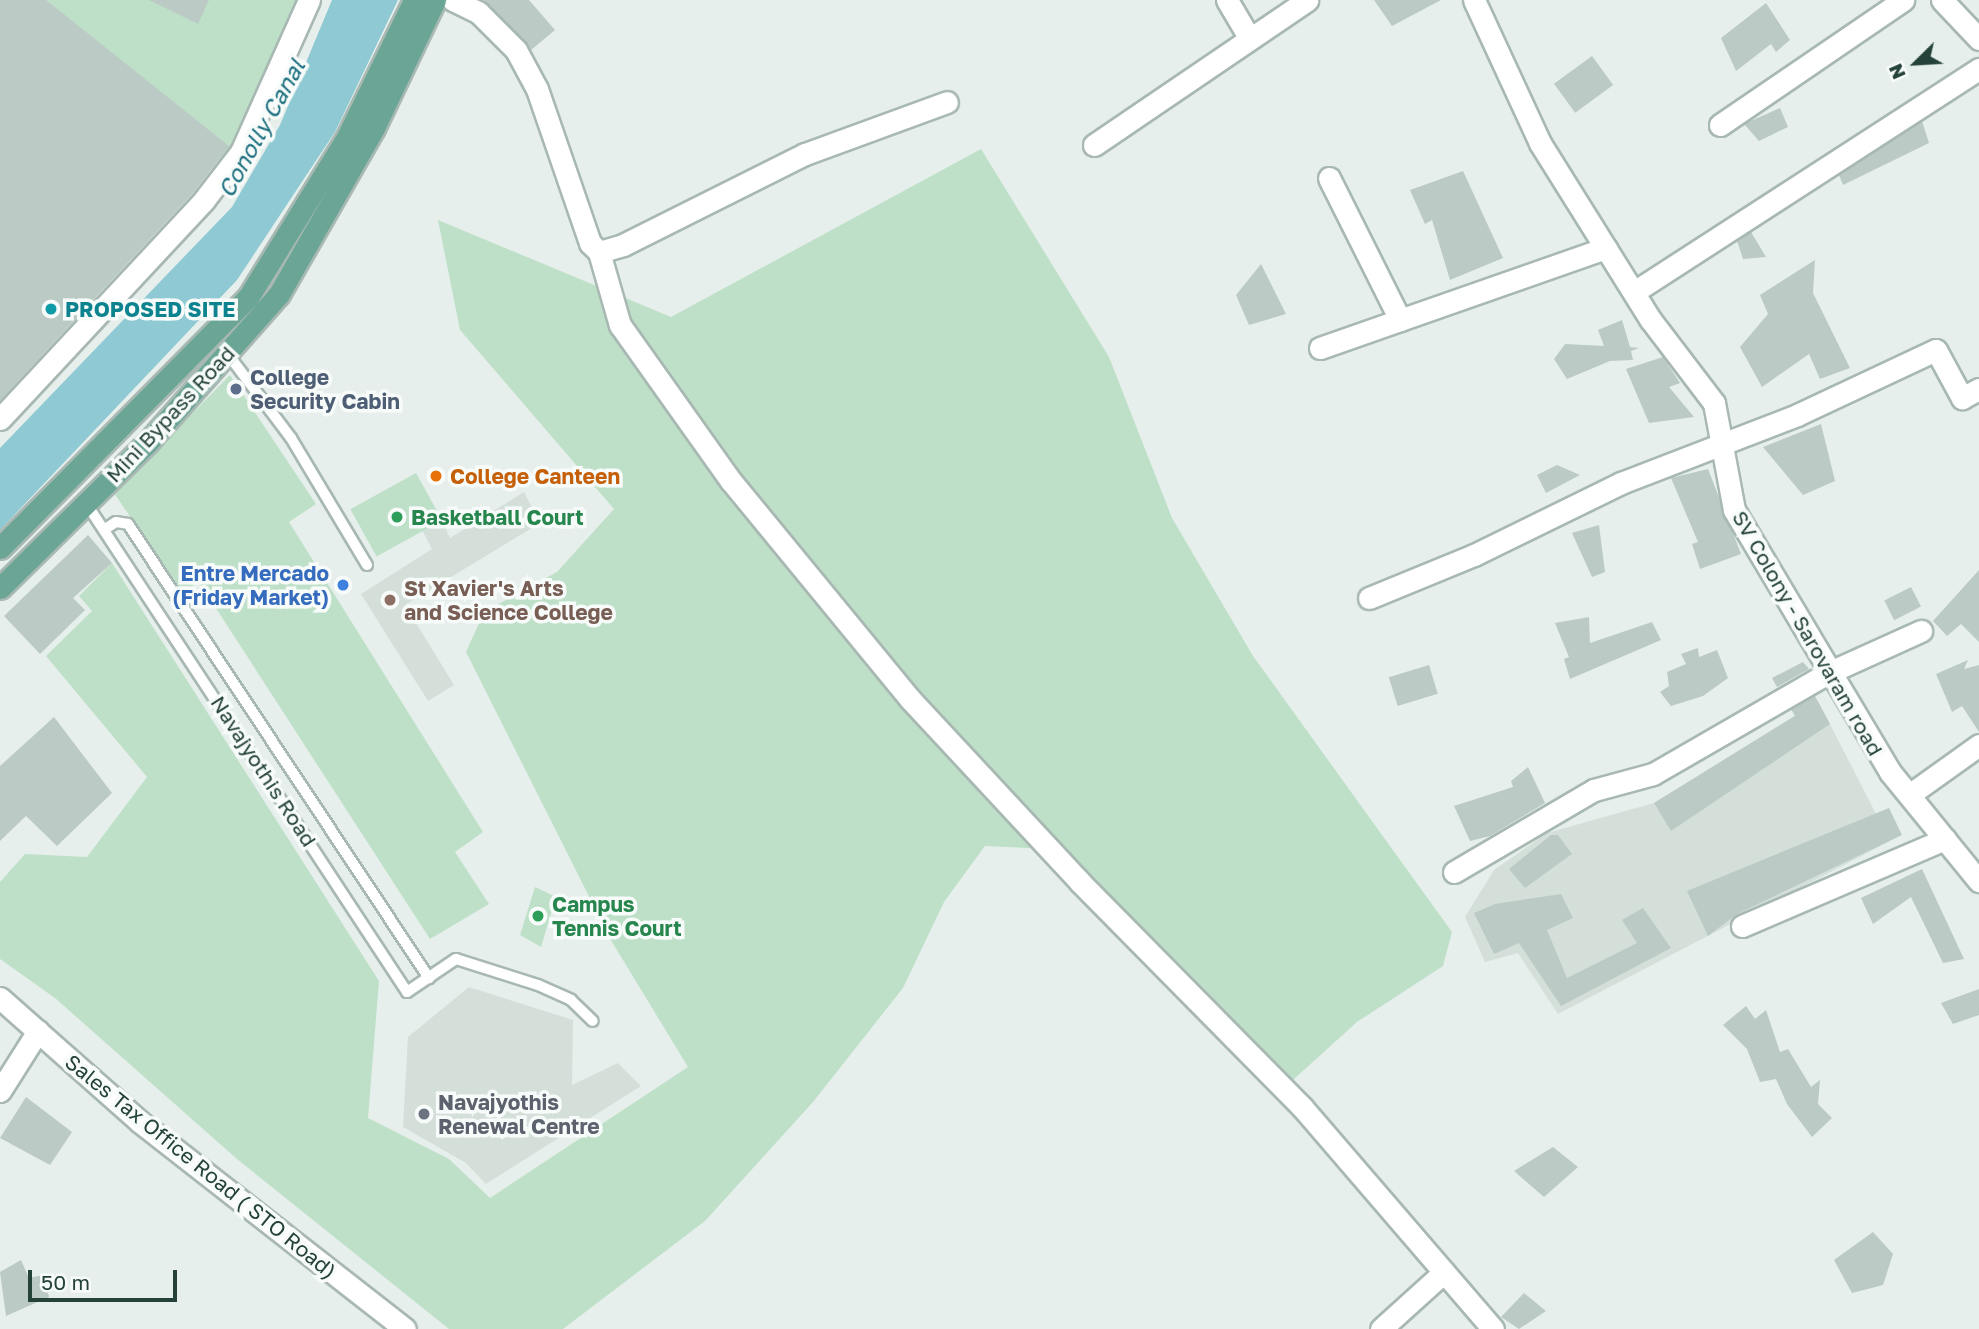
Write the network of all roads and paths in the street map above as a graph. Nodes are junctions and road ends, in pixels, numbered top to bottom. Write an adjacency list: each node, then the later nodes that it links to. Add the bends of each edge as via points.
1 (309, 0): 24 (street, via 241,152 204,200)
2 (414, 0): 28 (main road, Mini Bypass Road, via 346,139 250,296)
3 (435, 0): 22 (main road, Mini Bypass Road, via 374,128 279,294)
4 (453, 0): 18 (street, via 478,12 516,50 537,89 590,243)
5 (1227, 0): 10 (street)
6 (1307, 0): 10 (street)
7 (1475, 0): 17 (street, SV Colony - Sarovaram road, via 1540,142)
8 (1903, 0): 14 (street)
9 (1942, 0): 11 (street)
10 (1250, 39): 15 (street)
11 (1979, 39)
12 (1979, 69): 19 (street)
13 (947, 102): 18 (street, via 805,154 623,246)
14 (1720, 125)
15 (1094, 145)
16 (1329, 178): 20 (street)
17 (1606, 248): 19 (street, SV Colony - Sarovaram road); 20 (street)
18 (599, 252): 45 (street, via 620,325 732,481 911,700 1080,882 1302,1107)
19 (1634, 292): 25 (street, SV Colony - Sarovaram road, via 1714,403)
20 (1399, 320): 21 (street)
21 (1320, 348)
22 (227, 353): 26 (main road, Mini Bypass Road); 29 (lane, via 291,438)
23 (1979, 389): 25 (street, via 1962,398 1936,350)
24 (0, 419)
25 (1722, 444): 31 (street, via 1621,483 1474,555); 33 (street, SV Colony - Sarovaram road, via 1734,510)
26 (86, 503): 27 (lane, Navajyothis Road); 30 (main road, Mini Bypass Road)
27 (105, 529): 40 (lane, Navajyothis Road, via 116,522 128,524); 40 (lane, Navajyothis Road, via 407,992)
28 (0, 548)
29 (368, 565)
30 (0, 588)
31 (1369, 598)
32 (1922, 631): 33 (street)
33 (1830, 672): 35 (street, SV Colony - Sarovaram road); 37 (street, via 1653,774 1594,790)
34 (1979, 745): 35 (street)
35 (1909, 795): 36 (street, SV Colony - Sarovaram road)
36 (1945, 839): 38 (street, SV Colony - Sarovaram road); 39 (street)
37 (1454, 872)
38 (1979, 881)
39 (1742, 926)
40 (429, 978): 42 (lane, Navajyothis Road, via 456,959 538,985 571,1000)
41 (0, 998): 43 (street, Sales Tax Office Road ( STO Road))
42 (593, 1021)
43 (38, 1031): 44 (street); 46 (street, Sales Tax Office Road ( STO Road), via 237,1201)
44 (0, 1091)
45 (1444, 1272): 47 (street); 48 (street)
46 (405, 1329)
47 (1381, 1329)
48 (1493, 1329)

